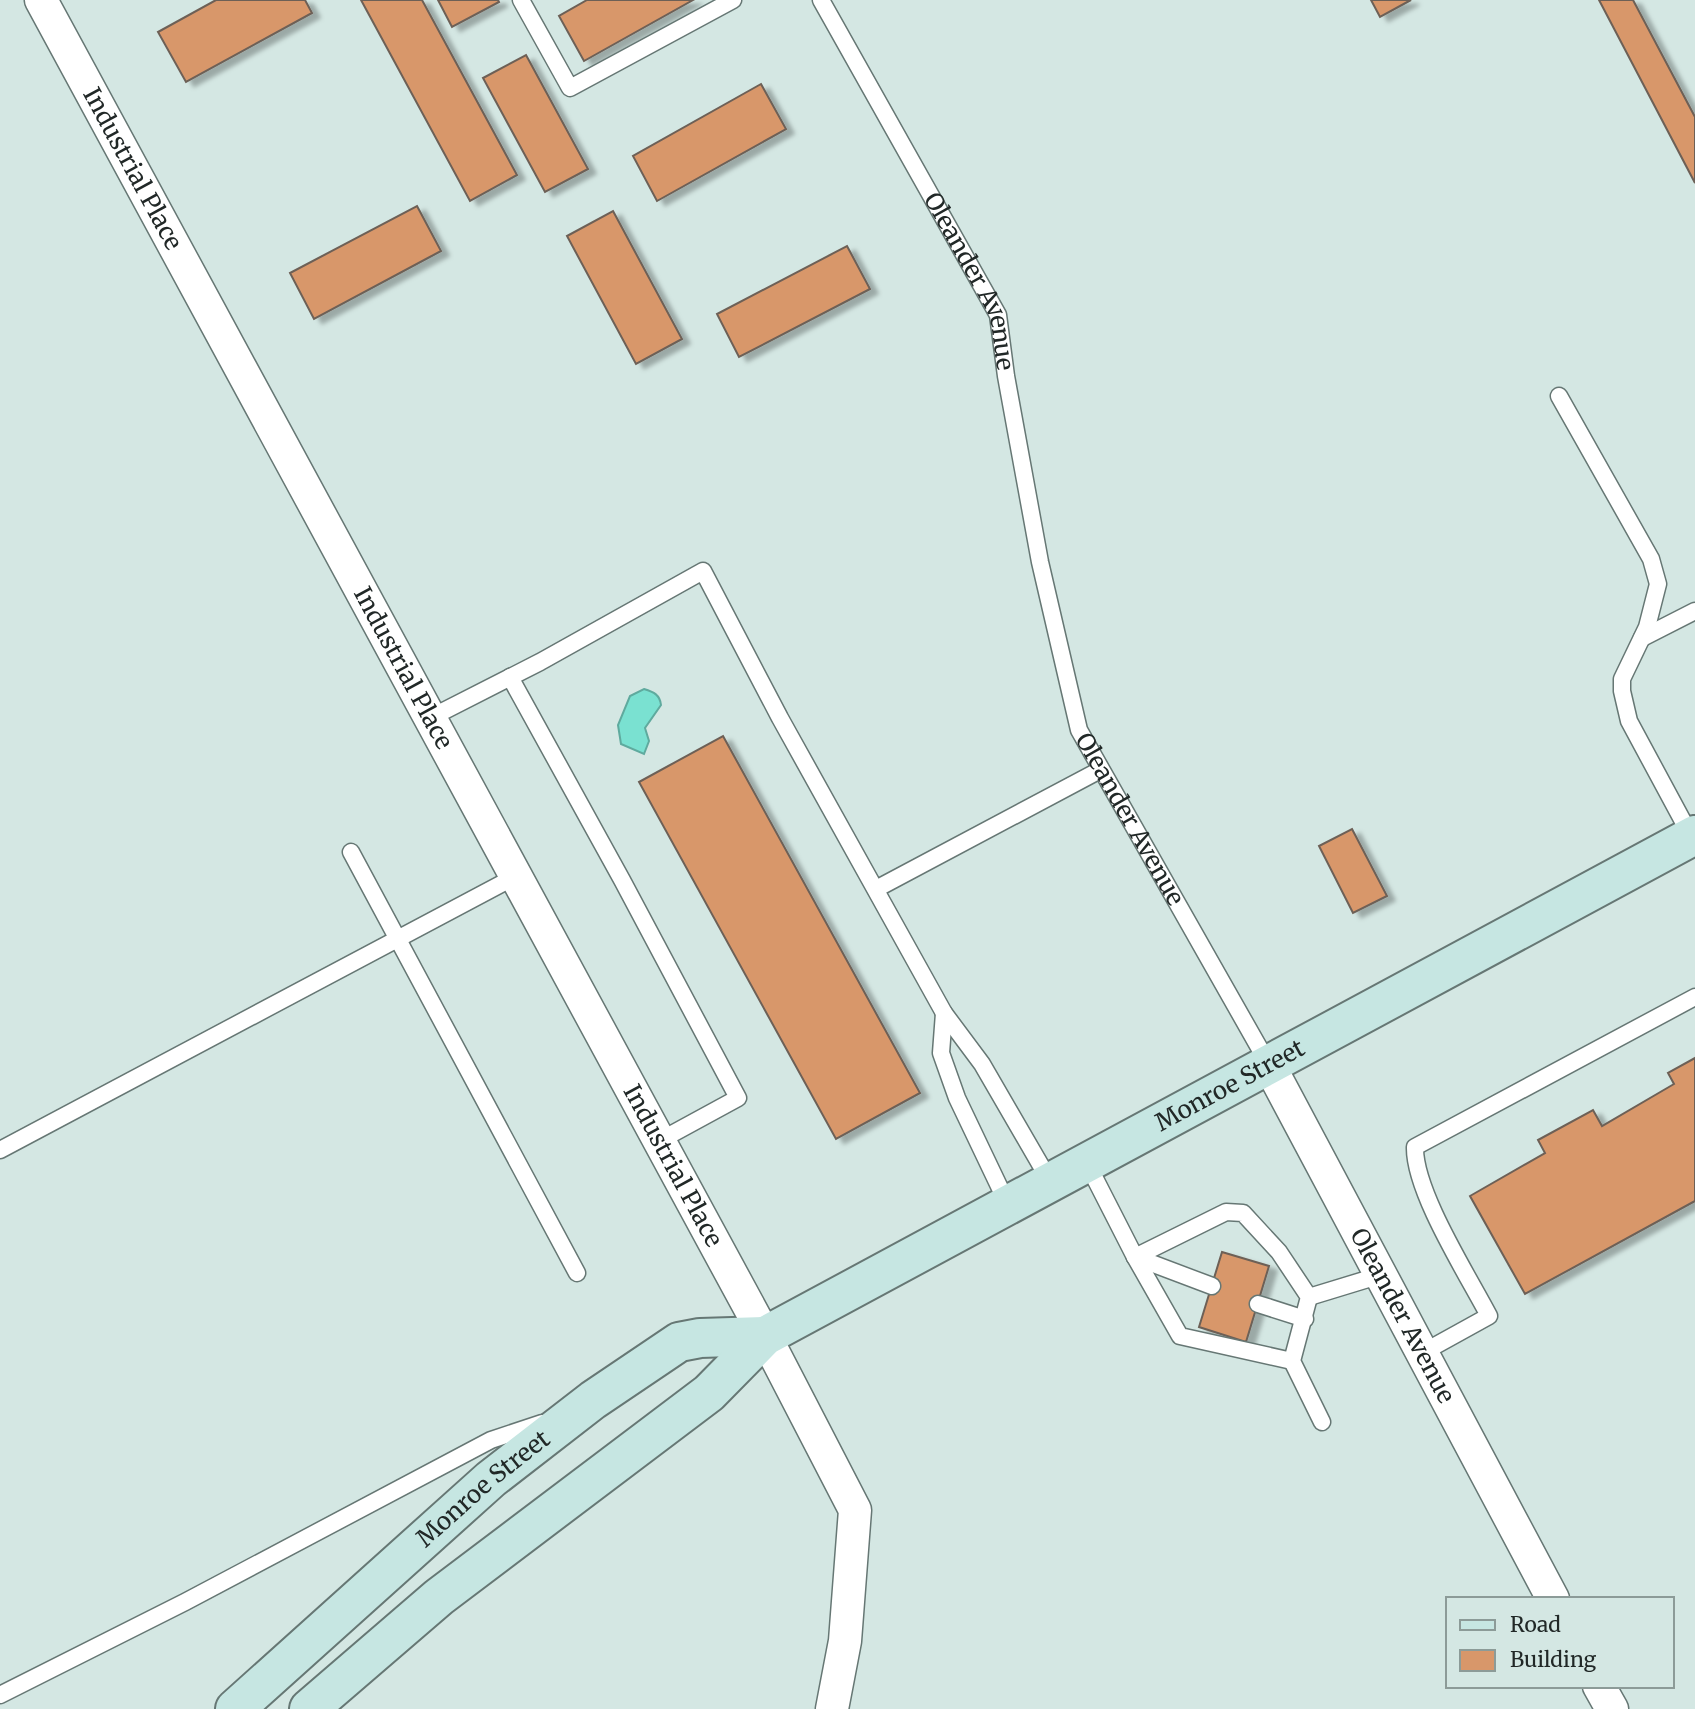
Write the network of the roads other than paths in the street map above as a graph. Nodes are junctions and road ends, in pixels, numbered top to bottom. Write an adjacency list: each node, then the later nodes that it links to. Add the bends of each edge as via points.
1 (41, 0): 9 (street, Industrial Place)
2 (521, 0): 3 (lane, via 570,88)
3 (733, 0)
4 (821, 0): 10 (lane, Oleander Avenue, via 998,315 1040,562 1079,730)
5 (1559, 396): 7 (lane, via 1651,559 1658,584)
6 (1695, 611): 7 (lane)
7 (1642, 638): 11 (lane, via 1622,679 1629,722)
8 (510, 677): 9 (lane); 14 (lane, via 703,571); 19 (lane, via 738,1098)
9 (430, 718): 13 (street, Industrial Place)
10 (1100, 770): 14 (lane); 18 (lane, Oleander Avenue)
11 (1694, 838): 18 (main road, Monroe Street)
12 (351, 852): 15 (lane)
13 (516, 876): 15 (lane); 19 (street, Industrial Place)
14 (876, 889): 17 (lane)
15 (398, 939): 20 (lane); 25 (lane)
16 (1695, 997): 32 (lane, via 1415,1147 1414,1160 1430,1204 1489,1316)
17 (944, 1013): 22 (lane, via 982,1064); 23 (lane, via 941,1053 957,1098)
18 (1269, 1065): 21 (main road, Monroe Street); 26 (street, Oleander Avenue)
19 (659, 1141): 31 (street, Industrial Place)
20 (0, 1150)
21 (1087, 1163): 22 (main road, Monroe Street); 24 (lane)
22 (1051, 1183): 23 (main road, Monroe Street)
23 (1008, 1205): 31 (main road, Monroe Street)
24 (1135, 1257): 27 (lane); 28 (lane, via 1226,1212 1243,1213 1279,1252); 33 (lane, via 1180,1336)
25 (577, 1273)
26 (1381, 1275): 28 (lane); 32 (street, Oleander Avenue)
27 (1212, 1286)
28 (1309, 1297): 30 (lane)
29 (1258, 1304): 30 (lane)
30 (1305, 1319): 33 (lane)
31 (765, 1336): 34 (main road, Monroe Street, via 679,1342); 40 (main road, Monroe Street, via 709,1393 439,1597); 41 (street, Industrial Place, via 855,1510 845,1641)
32 (1422, 1353): 36 (street, Oleander Avenue)
33 (1292, 1362): 35 (lane)
34 (578, 1411): 38 (lane, via 491,1440); 39 (main road, Monroe Street, via 491,1479)
35 (1322, 1422)
36 (1552, 1597)
37 (1601, 1688): 42 (street)
38 (0, 1695)
39 (235, 1709)
40 (309, 1709)
41 (832, 1709)
42 (1612, 1709)

